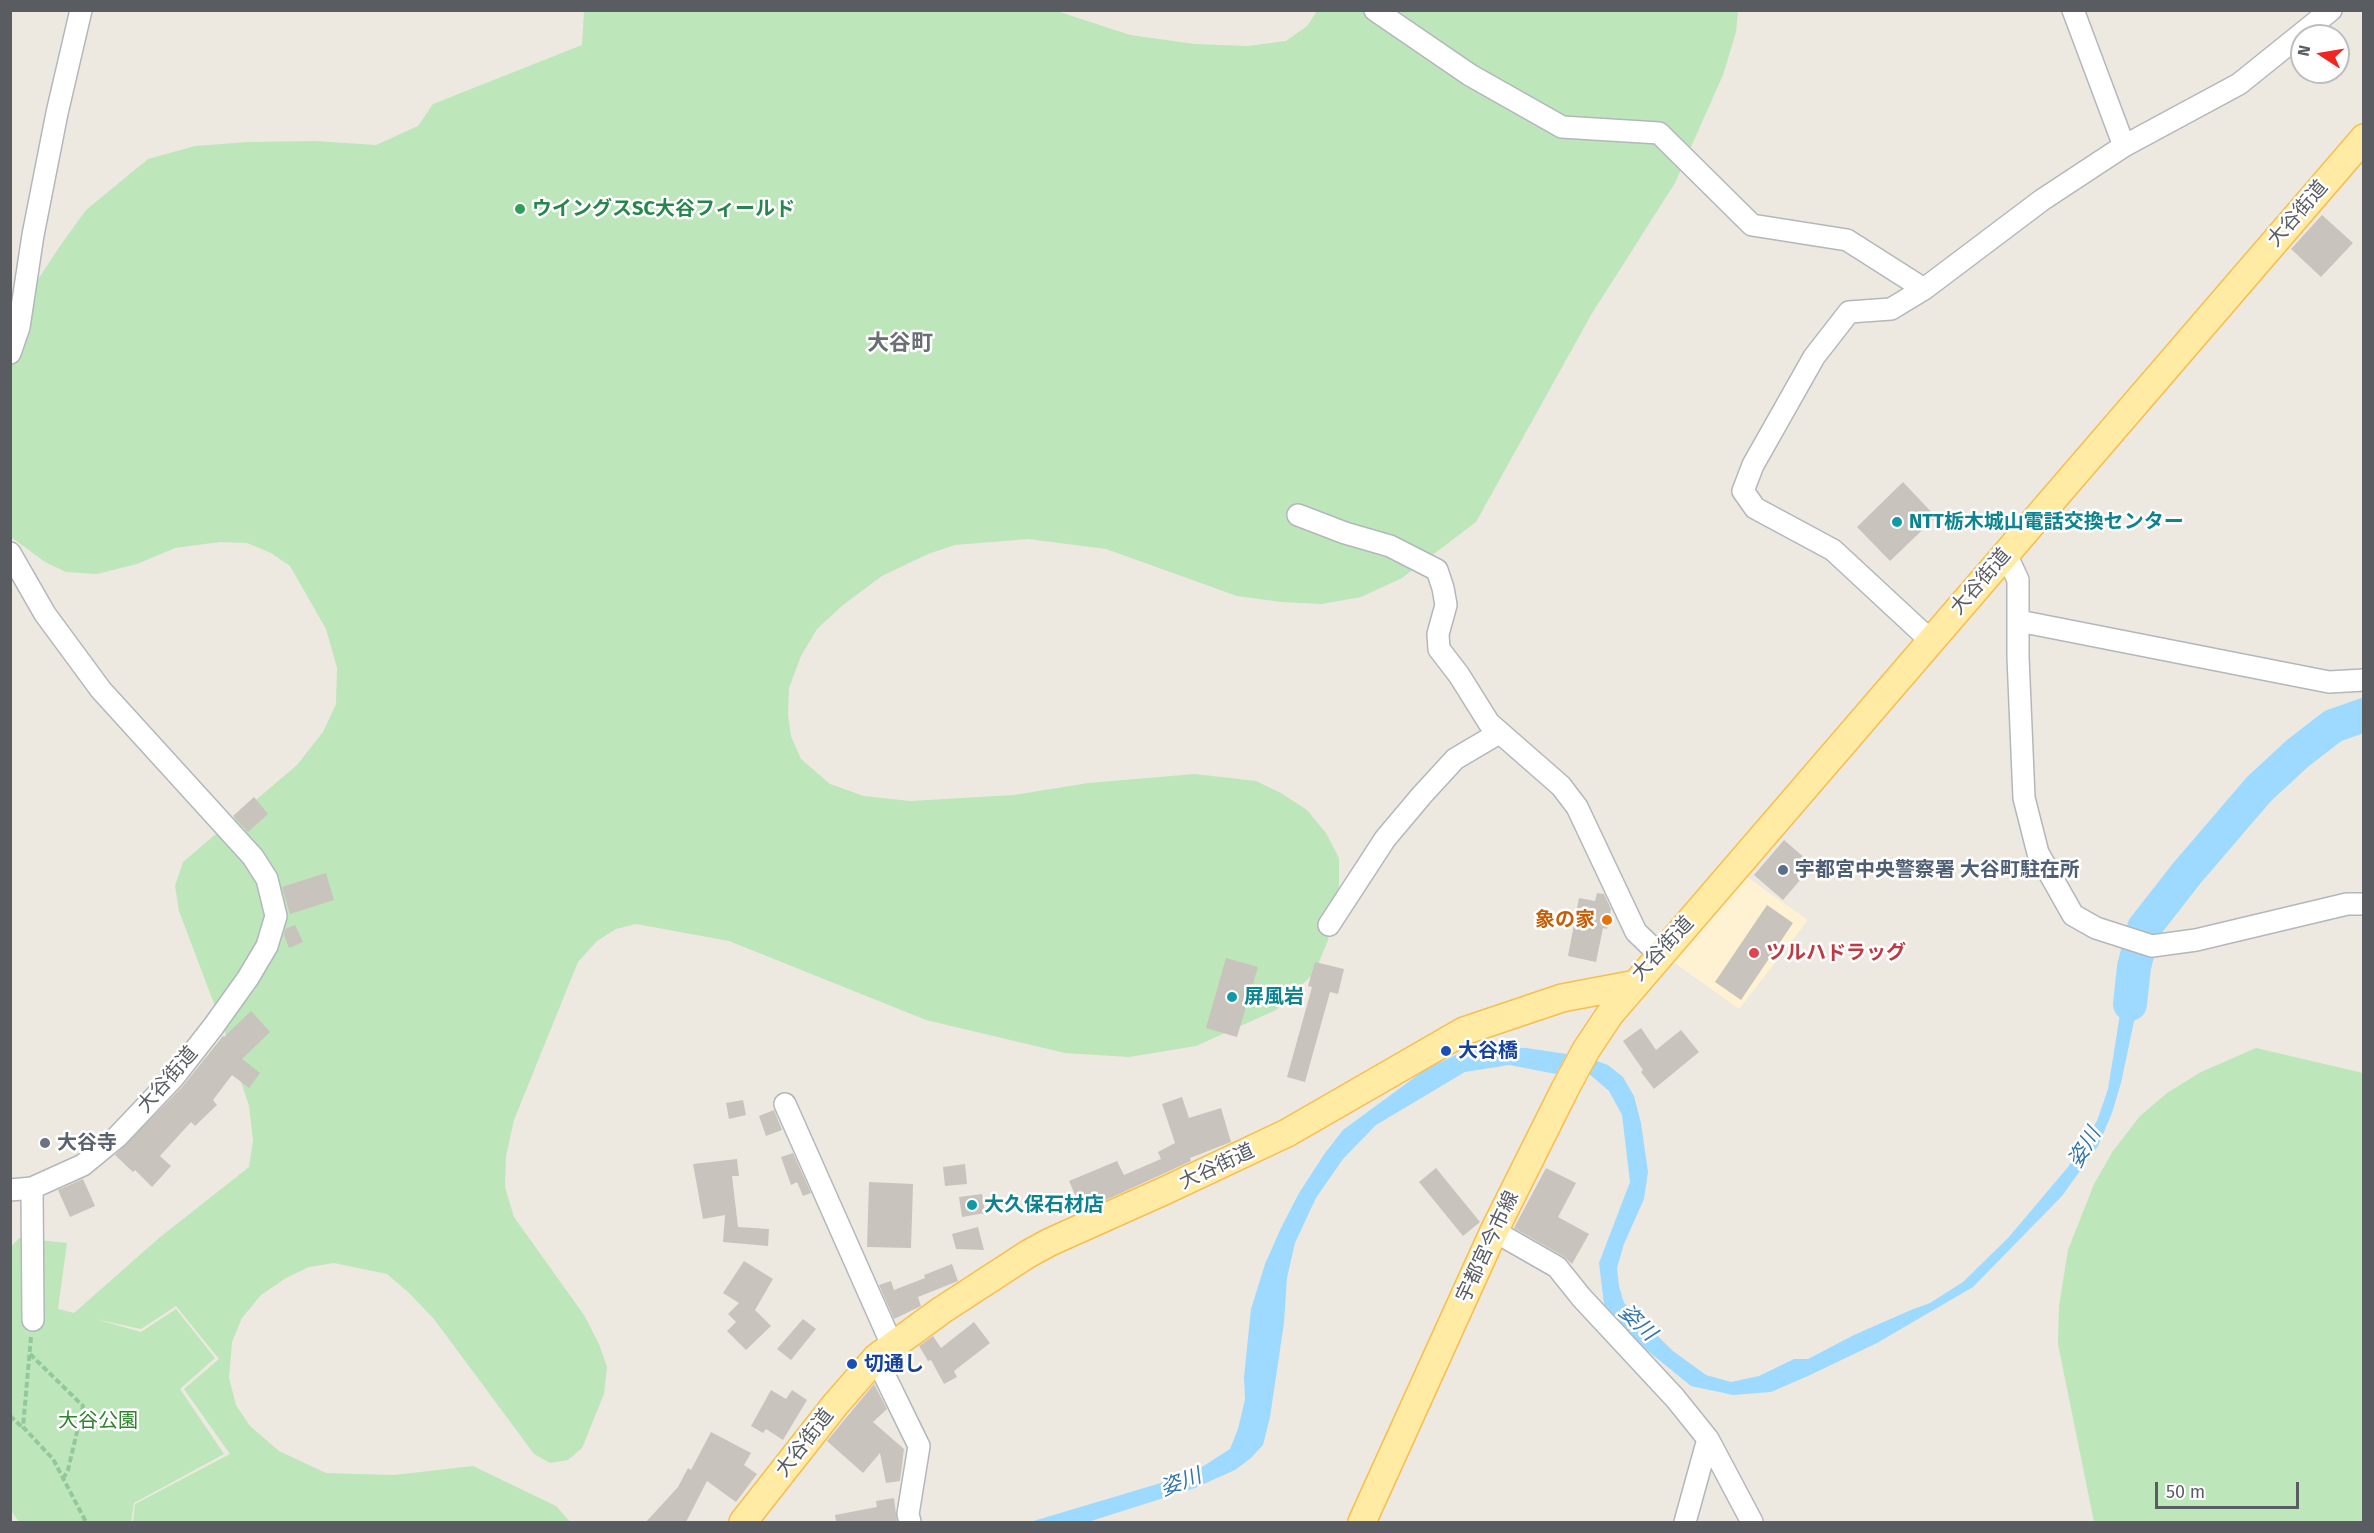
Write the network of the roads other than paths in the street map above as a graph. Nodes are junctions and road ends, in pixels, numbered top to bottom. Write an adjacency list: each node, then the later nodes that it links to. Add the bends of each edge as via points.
1 (81, 10): 8 (street, via 33,235 19,327)
2 (1375, 10): 7 (street, via 1470,75 1562,127 1659,133 1752,225 1847,240)
3 (2073, 10): 5 (street)
4 (2331, 10): 5 (street, via 2239,84)
5 (2124, 146): 7 (street, via 2042,200)
6 (2360, 151): 11 (main road, 大谷街道)
7 (1924, 289): 13 (street, via 1892,309 1849,312 1814,357 1743,491 1755,508 1833,550)
8 (10, 353)
9 (1298, 515): 15 (street, via 1390,546 1437,570 1446,605 1438,634 1439,649)
10 (10, 553): 21 (street, 大谷街道, via 45,614 101,690 253,857 267,879 276,916 267,946 248,978 173,1078 92,1158)
11 (2006, 554): 12 (street, via 2018,580); 13 (main road, 大谷街道)
12 (2019, 621): 14 (street, via 2329,682); 16 (street, via 2027,809 2038,853 2073,915 2096,928 2152,946 2196,940 2347,904)
13 (1930, 640): 18 (main road, 大谷街道)
14 (2364, 680)
15 (1499, 733): 17 (street, via 1455,759 1422,795 1386,839); 18 (street, via 1561,786 1576,807 1636,932)
16 (2364, 904)
17 (1329, 925)
18 (1660, 955): 19 (main road, 大谷街道)
19 (1636, 984): 23 (main road, 宇都宮今市線, via 1586,1050); 25 (main road, 大谷街道, via 1562,998 1464,1031 1287,1133 1050,1242 994,1275)
20 (785, 1104): 25 (street)
21 (32, 1188): 22 (street, 大谷街道); 24 (street)
22 (10, 1190)
23 (1494, 1231): 26 (street, via 1557,1267); 29 (main road, 宇都宮今市線)
24 (33, 1320)
25 (884, 1351): 27 (main road, 大谷街道, via 835,1405); 28 (street, via 919,1446)
26 (1708, 1439): 30 (street); 31 (street)
27 (743, 1522)
28 (910, 1522)
29 (1362, 1522)
30 (1685, 1522)
31 (1752, 1522)

